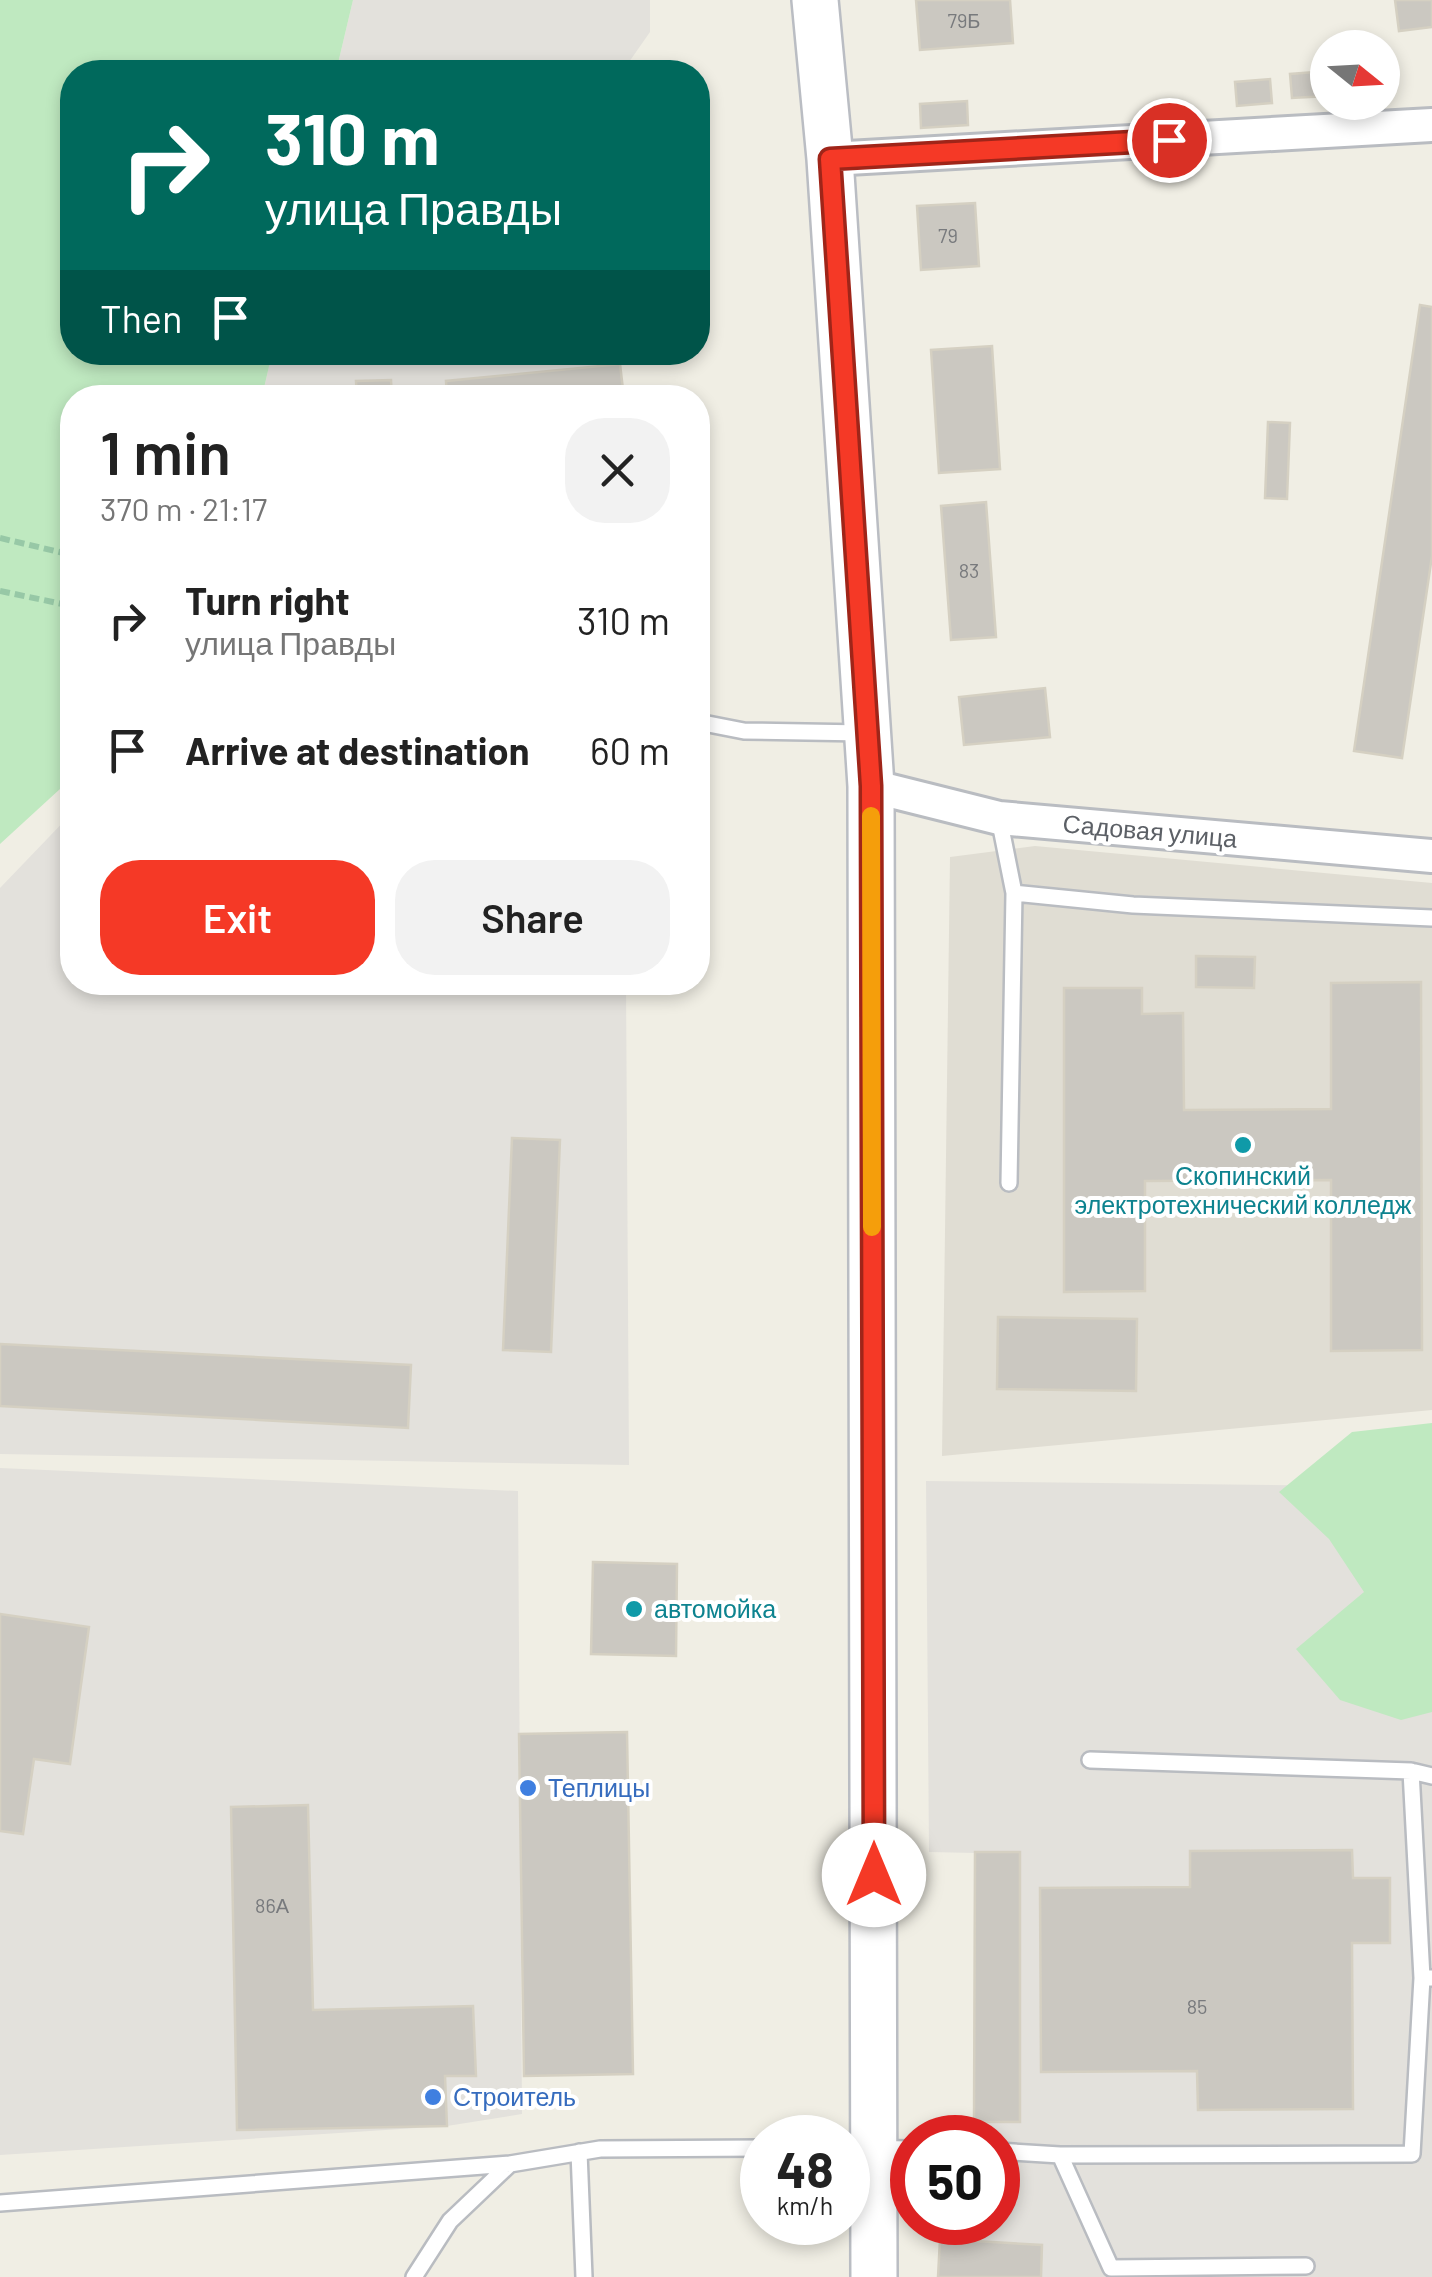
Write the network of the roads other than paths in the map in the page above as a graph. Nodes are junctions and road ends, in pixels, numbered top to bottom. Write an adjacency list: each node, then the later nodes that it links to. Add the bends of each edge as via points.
1 (815, 0): 3 (main road)
2 (1432, 126): 3 (street)
3 (830, 159): 5 (main road)
4 (710, 724): 5 (lane)
5 (868, 734): 6 (main road)
6 (871, 786): 7 (street, Садовая улица); 17 (main road)
7 (998, 818): 8 (street, Садовая улица); 9 (lane)
8 (1432, 856)
9 (1014, 893): 10 (lane); 11 (lane)
10 (1432, 918)
11 (1009, 1184)
12 (1090, 1760): 13 (lane)
13 (1411, 1772): 14 (lane); 15 (lane)
14 (1432, 1776)
15 (1427, 1978): 20 (lane, via 1412,2154)
16 (740, 2148): 18 (lane)
17 (878, 2148): 26 (main road)
18 (580, 2152): 21 (lane); 25 (lane)
19 (1020, 2152): 20 (lane)
20 (1060, 2155): 23 (lane, via 1111,2268)
21 (510, 2164): 22 (lane); 24 (lane, via 450,2221)
22 (0, 2203)
23 (1306, 2266)
24 (414, 2277)
25 (584, 2277)
26 (874, 2277)

